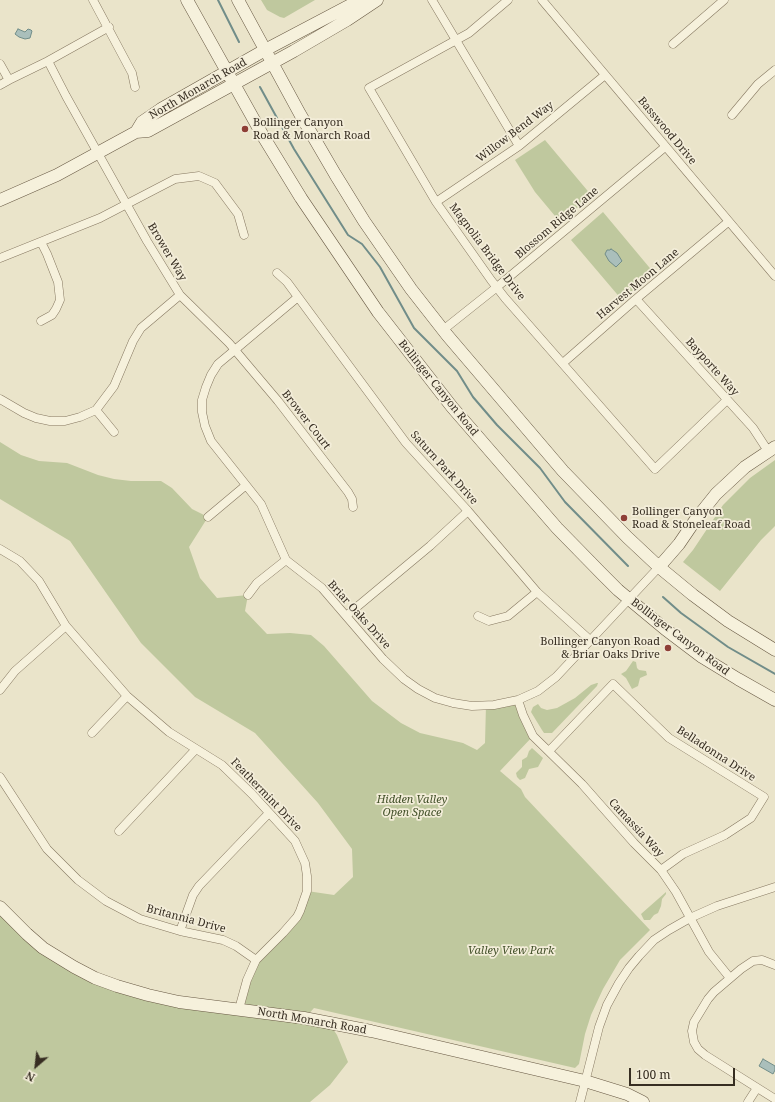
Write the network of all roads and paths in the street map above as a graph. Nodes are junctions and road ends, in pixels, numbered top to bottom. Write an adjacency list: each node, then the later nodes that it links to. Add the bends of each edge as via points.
1 (93, 0): 10 (street)
2 (187, 0): 18 (main road, Bollinger Canyon Road)
3 (238, 0): 13 (main road)
4 (360, 0): 13 (main road, North Monarch Road)
5 (377, 0): 15 (main road, North Monarch Road)
6 (432, 0): 11 (street)
7 (508, 0): 11 (street, via 469,33)
8 (542, 0): 19 (street, Basswood Drive)
9 (724, 0): 12 (street)
10 (108, 27): 14 (street); 23 (street, via 132,73)
11 (456, 40): 26 (street); 30 (street, Magnolia Bridge Drive, via 369,88)
12 (673, 44)
13 (265, 50): 15 (main road); 18 (main road, North Monarch Road)
14 (48, 61): 20 (street); 28 (street, Brower Way)
15 (272, 62): 21 (main road, North Monarch Road); 43 (main road, via 373,236)
16 (0, 64): 20 (street)
17 (775, 70): 24 (street, via 758,84)
18 (226, 71): 21 (main road, Bollinger Canyon Road); 25 (main road, North Monarch Road, via 160,109 142,122)
19 (605, 75): 26 (street, Willow Bend Way); 27 (street, Basswood Drive)
20 (9, 80): 22 (street)
21 (233, 83): 25 (main road, North Monarch Road, via 148,131); 60 (main road, Bollinger Canyon Road, via 301,198 415,361 557,528)
22 (0, 86)
23 (135, 87)
24 (732, 115)
25 (136, 132): 28 (main road, North Monarch Road)
26 (519, 146): 30 (street, Willow Bend Way)
27 (665, 147): 32 (street, Basswood Drive); 38 (street, Blossom Ridge Lane)
28 (98, 152): 29 (main road, North Monarch Road, via 57,175); 31 (street, Brower Way)
29 (0, 200)
30 (436, 202): 38 (street, Magnolia Bridge Drive)
31 (127, 204): 33 (street, via 175,179 199,176 215,183 238,214); 34 (street); 39 (street, Brower Way)
32 (728, 222): 37 (street, Basswood Drive); 41 (street, Harvest Moon Lane)
33 (244, 235)
34 (41, 242): 35 (street); 42 (street, via 58,282 60,300 52,315)
35 (0, 258)
36 (277, 273): 40 (street, Saturn Park Drive)
37 (775, 276)
38 (497, 287): 43 (street, Blossom Ridge Lane); 45 (street, Magnolia Bridge Drive)
39 (180, 295): 44 (street, Brower Way); 48 (street, via 141,328 114,386)
40 (298, 297): 44 (street, Briar Oaks Drive); 53 (street, Saturn Park Drive, via 406,443)
41 (636, 299): 45 (street, Harvest Moon Lane); 47 (street, Bayporte Way)
42 (41, 321)
43 (443, 330): 57 (main road, via 563,471)
44 (235, 350): 51 (street, Briar Oaks Drive, via 218,364 211,375 202,400 202,412 204,426 211,441); 52 (street, Brower Court, via 348,492)
45 (563, 363): 47 (street, Magnolia Bridge Drive, via 655,469)
46 (0, 399): 48 (street, via 24,413 50,421 65,421)
47 (727, 400): 50 (street, Bayporte Way)
48 (96, 410): 49 (street)
49 (114, 432)
50 (772, 449): 57 (main road, via 746,466 716,494)
51 (245, 486): 54 (street); 56 (street, Briar Oaks Drive, via 261,504)
52 (353, 507)
53 (468, 511): 58 (street, Saturn Park Drive); 61 (street)
54 (208, 516)
55 (0, 550): 63 (street, Feathermint Drive, via 20,561 39,581)
56 (286, 560): 59 (street); 61 (street, Briar Oaks Drive, via 322,588)
57 (659, 567): 60 (street, Briar Oaks Drive); 65 (main road, via 728,621)
58 (537, 592): 62 (street, via 508,616 489,621); 64 (street, Saturn Park Drive)
59 (248, 595)
60 (628, 599): 64 (street, Briar Oaks Drive); 69 (main road, Bollinger Canyon Road, via 702,656)
61 (346, 616): 68 (street, Briar Oaks Drive, via 404,679 435,698 472,706)
62 (478, 616)
63 (66, 626): 66 (street, via 16,671); 67 (street, Feathermint Drive)
64 (590, 640): 68 (street, Briar Oaks Drive, via 556,677 538,691)
65 (775, 650)
66 (0, 690)
67 (127, 696): 70 (street); 71 (street, Feathermint Drive, via 169,732)
68 (518, 700): 72 (street, Camassia Way, via 534,736)
69 (775, 700)
70 (92, 733)
71 (196, 748): 74 (street, Feathermint Drive, via 222,765); 75 (street)
72 (549, 751): 76 (street, Camassia Way); 76 (street, Belladonna Drive, via 613,684 669,738 764,797 751,818 725,835 683,854)
73 (0, 777): 80 (street, Britannia Drive, via 47,850 78,880 106,902 140,919)
74 (269, 813): 80 (street, via 199,886 193,895); 81 (street, Feathermint Drive, via 295,841 305,863 307,891 297,917)
75 (119, 831)
76 (661, 870): 79 (street, Camassia Way)
77 (775, 887): 79 (street, via 717,906)
78 (0, 907): 84 (main road, North Monarch Road, via 43,948 95,978 179,1002)
79 (690, 918): 83 (street, Camassia Way, via 709,952); 85 (street, via 654,940 618,983 599,1027)
80 (180, 931): 81 (street, Britannia Drive, via 223,940)
81 (256, 960): 84 (street, Feathermint Drive)
82 (775, 965): 83 (street, via 762,960 753,961)
83 (730, 978): 86 (street, via 714,992 701,1009 692,1031 694,1042 705,1055)
84 (239, 1009): 85 (main road, North Monarch Road, via 371,1031)
85 (586, 1081): 88 (street); 89 (main road, North Monarch Road)
86 (757, 1088): 87 (street); 90 (street)
87 (775, 1099)
88 (580, 1102)
89 (643, 1102)
90 (748, 1102)

